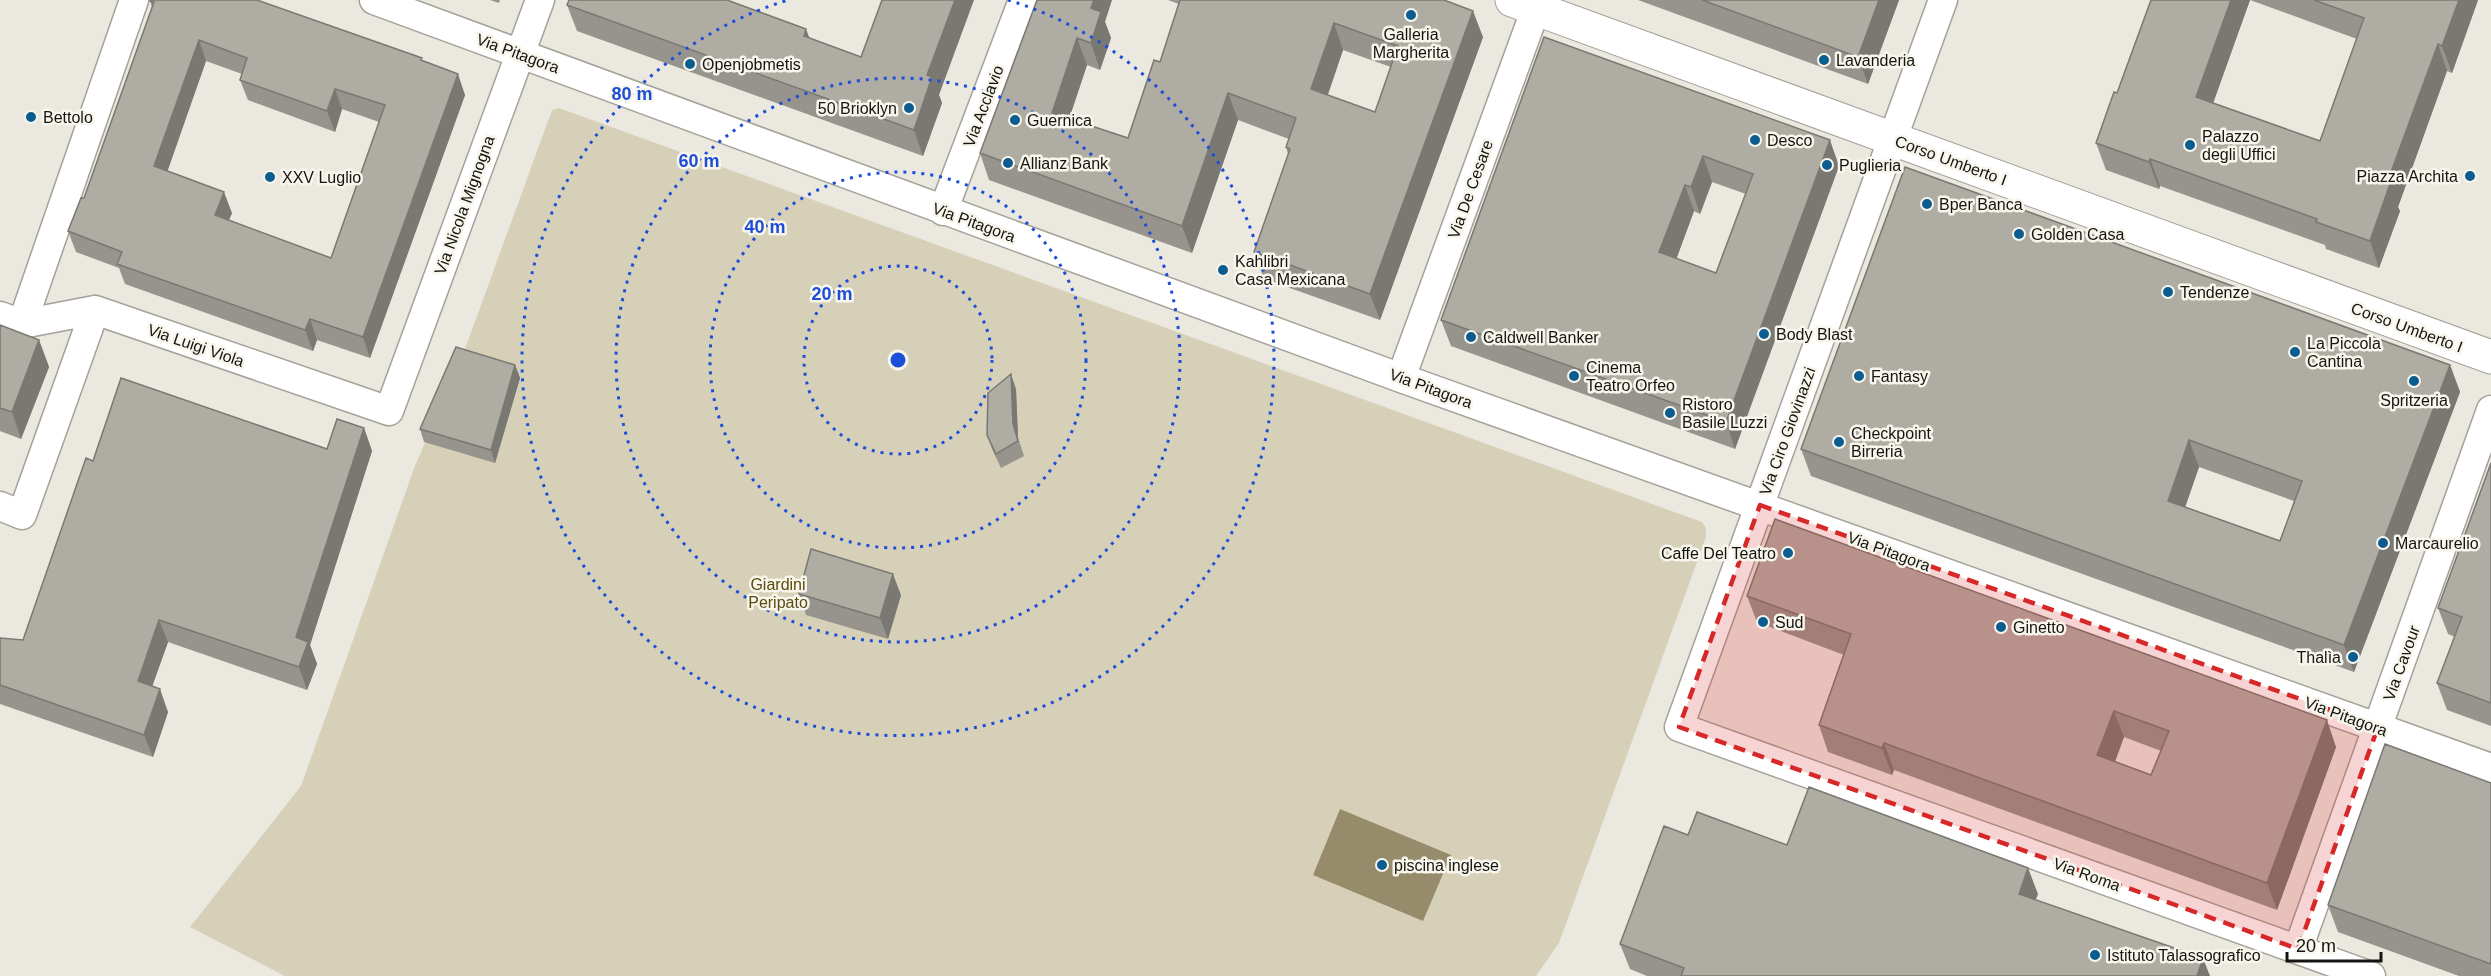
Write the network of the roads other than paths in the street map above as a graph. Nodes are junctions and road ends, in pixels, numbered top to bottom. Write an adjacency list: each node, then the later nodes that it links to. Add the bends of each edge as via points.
1 (134, 0): 11 (street)
2 (374, 0): 7 (street, Via Pitagora)
3 (540, 0): 7 (street, Via Nicola Mignogna)
4 (1023, 0): 9 (street, Via Acclavio)
5 (1943, 0): 8 (street, Via Ciro Giovinazzi)
6 (1529, 3): 8 (main road, Corso Umberto I); 13 (street, Via De Cesare)
7 (520, 54): 9 (street, Via Pitagora); 15 (street, Via Nicola Mignogna)
8 (1893, 139): 12 (main road, Corso Umberto I); 16 (street, Via Ciro Giovinazzi)
9 (943, 211): 13 (street, Via Pitagora)
10 (95, 310): 11 (street, Via Luigi Viola); 15 (street, Via Luigi Viola); 17 (street, via 22,515)
11 (11, 320)
12 (2491, 357)
13 (1401, 378): 16 (street, Via Pitagora)
14 (2491, 410): 19 (street, Via Cavour)
15 (389, 411)
16 (1760, 505): 18 (street, Via Ciro Giovinazzi); 19 (street, Via Pitagora)
17 (0, 506)
18 (1679, 727): 21 (street, Via Roma)
19 (2378, 727): 20 (street, Via Pitagora); 21 (street, Via Cavour)
20 (2491, 768)
21 (2298, 950): 22 (street, Via Roma)
22 (2364, 975)

